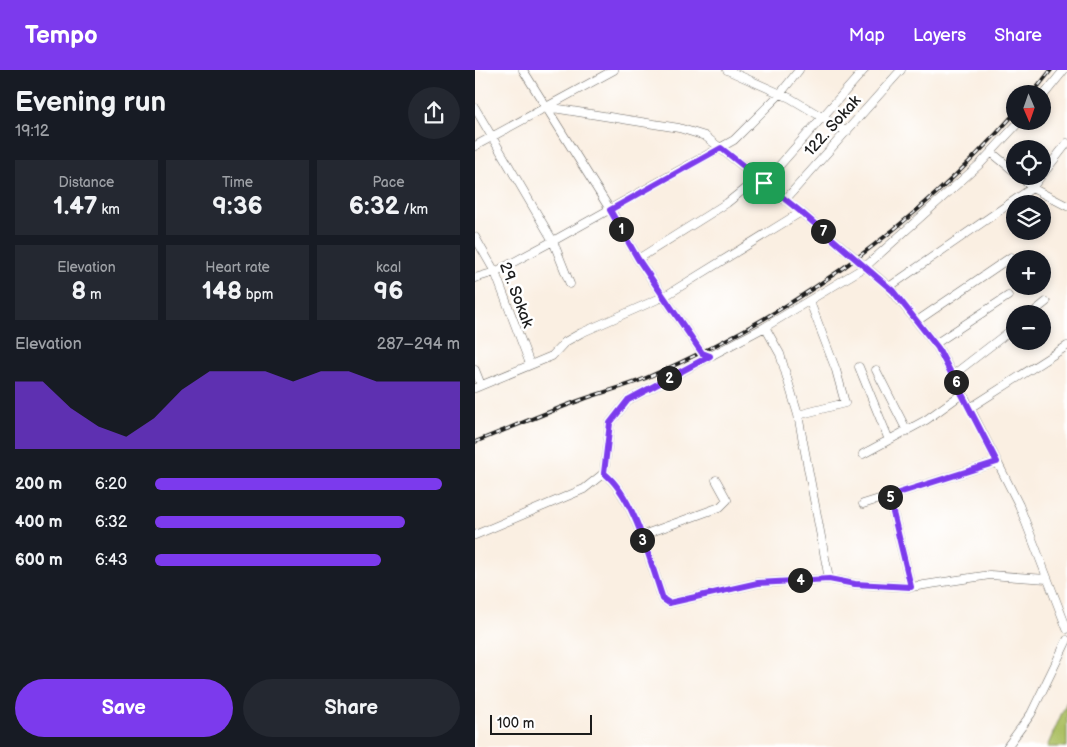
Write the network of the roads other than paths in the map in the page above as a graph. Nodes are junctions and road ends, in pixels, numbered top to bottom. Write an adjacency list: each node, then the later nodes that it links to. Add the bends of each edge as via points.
1 (523, 70): 11 (street)
2 (614, 70): 11 (street)
3 (727, 70): 9 (street)
4 (799, 70): 9 (street)
5 (864, 70): 12 (street)
6 (901, 70): 14 (street, 122. Sokak)
7 (1064, 70): 8 (street)
8 (1051, 86)
9 (780, 94): 12 (street); 18 (street, via 734,140)
10 (475, 108): 15 (street)
11 (547, 109): 15 (street); 18 (street, via 679,128 705,136); 28 (street)
12 (821, 118): 14 (street); 22 (street)
13 (1012, 130): 19 (street)
14 (847, 132): 26 (street, 122. Sokak)
15 (493, 138): 17 (street); 31 (street)
16 (1067, 143): 20 (street)
17 (475, 146)
18 (721, 148): 22 (street); 28 (street)
19 (991, 152): 21 (street); 34 (street)
20 (1051, 163)
21 (1006, 164)
22 (761, 181): 26 (street); 32 (street)
23 (1029, 185): 25 (street)
24 (1034, 185): 25 (street)
25 (1032, 188): 27 (street); 38 (street)
26 (785, 200): 29 (street)
27 (1067, 206)
28 (610, 210): 31 (street); 32 (street)
29 (801, 212): 34 (street); 39 (street)
30 (475, 237): 35 (street, 29. Sokak)
31 (553, 241): 35 (street); 37 (street)
32 (638, 259): 39 (street)
33 (1006, 260): 44 (street)
34 (865, 267): 38 (street); 41 (street)
35 (495, 272): 36 (street); 50 (street, 29. Sokak)
36 (475, 278)
37 (570, 284)
38 (889, 287): 44 (street)
39 (665, 296): 49 (street, via 702,353); 50 (street, via 581,333 565,342 552,356)
40 (1008, 296): 47 (street)
41 (809, 302): 45 (street); 58 (street, via 836,370 845,403)
42 (1046, 302): 43 (street)
43 (1042, 305)
44 (917, 321): 47 (street)
45 (765, 327): 49 (street); 58 (street, via 780,354)
46 (1006, 335): 54 (street)
47 (935, 344): 54 (street)
48 (1067, 346): 57 (street)
49 (710, 356): 63 (street, via 628,400 610,423)
50 (530, 364): 55 (street)
51 (859, 367): 60 (street)
52 (475, 370): 55 (street)
53 (876, 370): 59 (street)
54 (953, 375): 56 (street)
55 (478, 386)
56 (962, 394): 57 (street); 59 (street)
57 (970, 408): 62 (street)
58 (798, 415): 69 (street)
59 (907, 430): 60 (street)
60 (889, 440): 61 (street)
61 (863, 454)
62 (997, 462): 65 (street); 70 (street, via 1019,505)
63 (604, 473): 67 (street, via 584,488); 68 (street, via 623,497)
64 (716, 480): 68 (street, via 727,500 720,507)
65 (889, 496): 66 (street); 71 (street)
66 (863, 504)
67 (475, 534)
68 (640, 536): 69 (street, via 663,599 669,603 758,583)
69 (829, 579): 71 (street)
70 (1047, 579): 71 (street, via 990,575); 72 (street)
71 (911, 587)
72 (1067, 629)
73 (1067, 640): 74 (street, via 1031,714)
74 (1007, 747)

